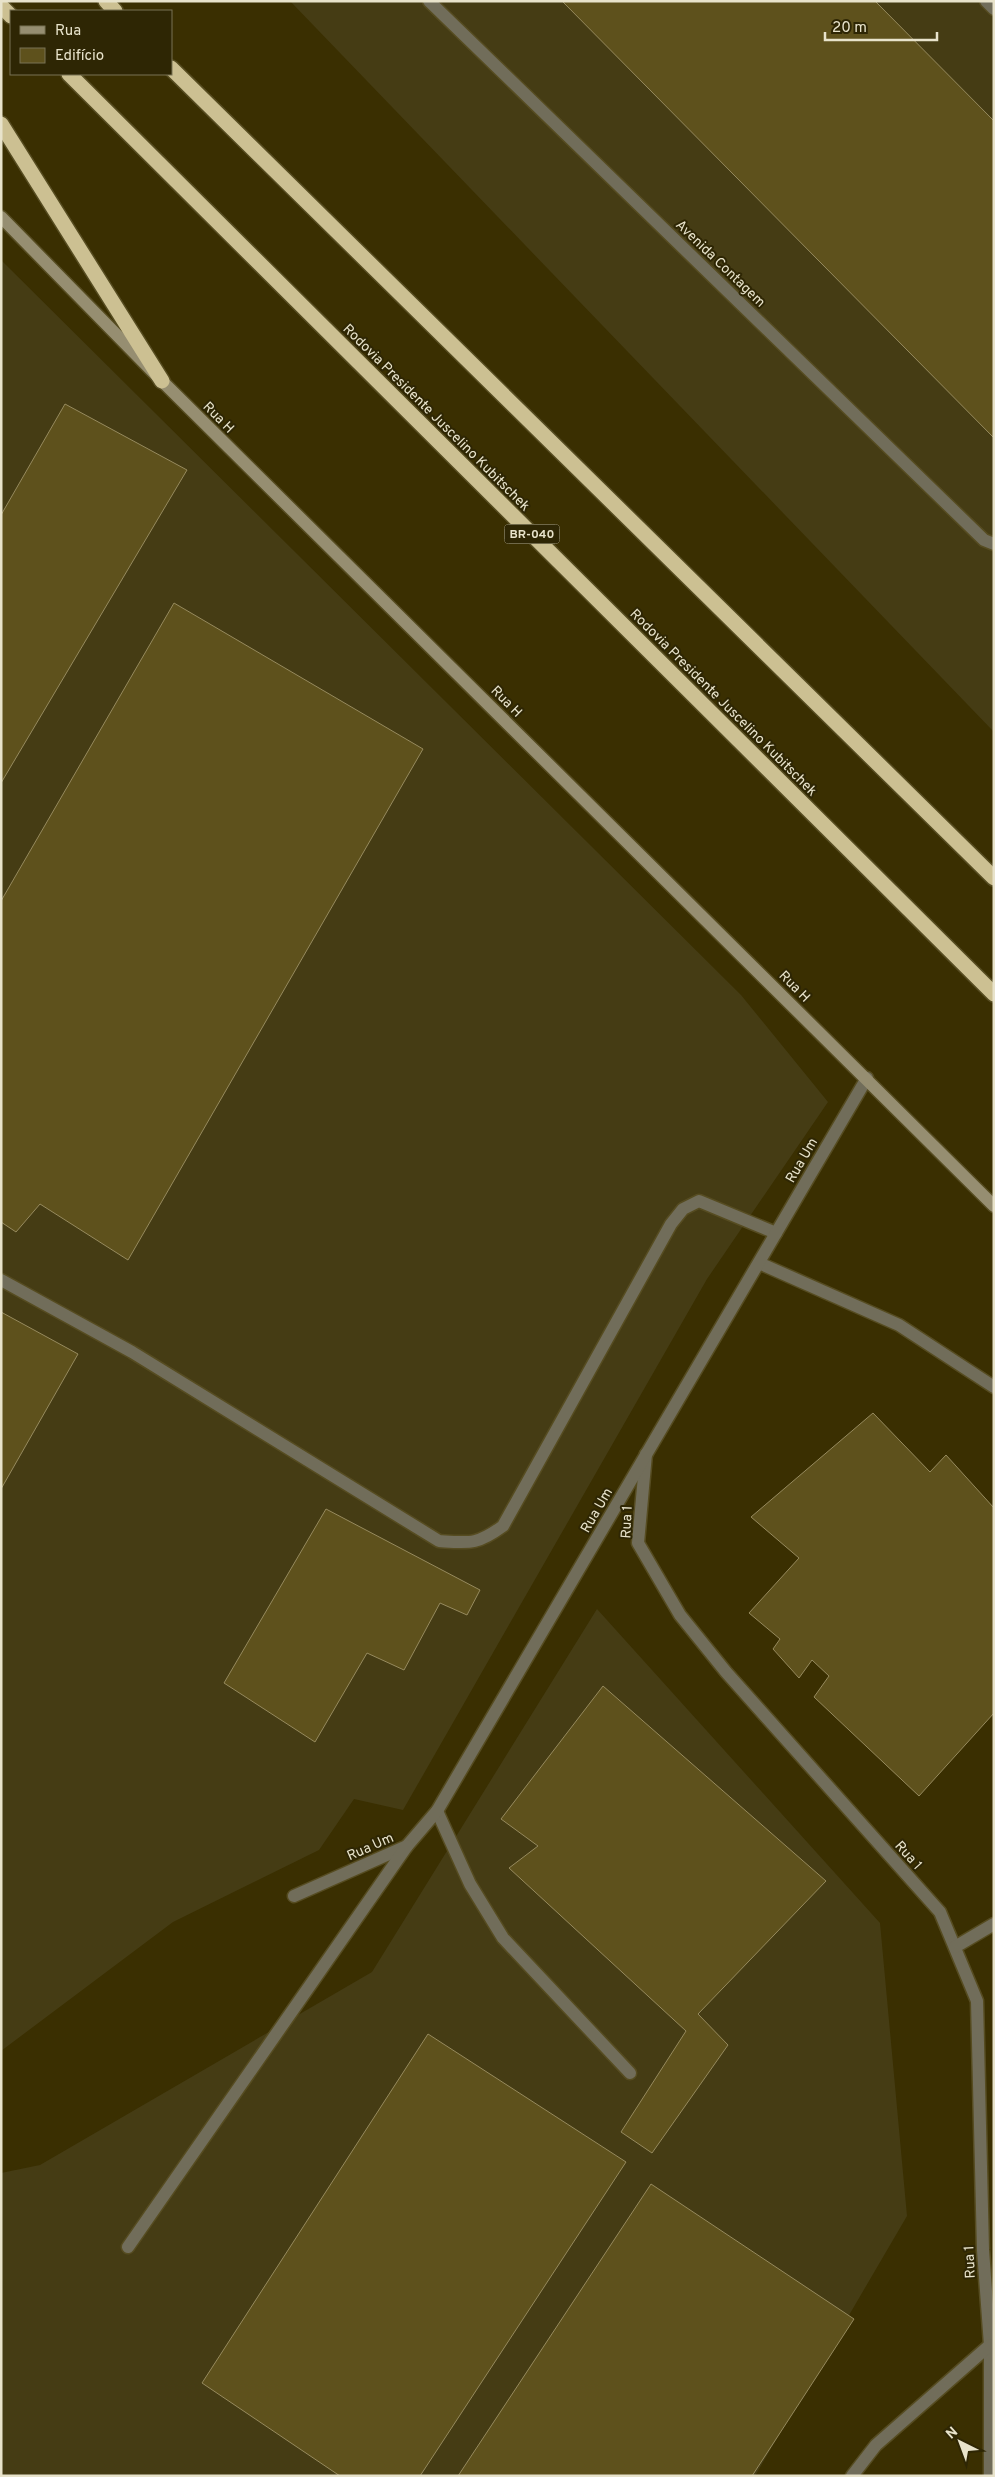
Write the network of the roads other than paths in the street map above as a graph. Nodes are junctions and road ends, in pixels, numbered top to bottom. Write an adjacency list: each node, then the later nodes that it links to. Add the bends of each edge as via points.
1 (106, 1): 6 (highway)
2 (429, 1): 13 (lane, Avenida Contagem, via 984,540)
3 (986, 1): 5 (lane)
4 (1, 6): 7 (highway)
5 (994, 9)
6 (115, 10)
7 (10, 15)
8 (172, 69): 14 (highway)
9 (70, 75): 15 (highway, Rodovia Presidente Juscelino Kubitschek / BR-040)
10 (1, 124): 12 (highway)
11 (1, 217): 12 (main road, Rua H)
12 (162, 381): 16 (main road, Rua H)
13 (994, 544)
14 (994, 878)
15 (994, 994)
16 (867, 1078): 17 (main road, Rua H); 18 (lane, Rua Um)
17 (994, 1206)
18 (776, 1233): 19 (lane, Rua Um); 20 (lane, via 699,1201 683,1209 670,1224 503,1526 484,1540 464,1542 439,1541 132,1352)
19 (758, 1263): 21 (lane, via 899,1325); 22 (lane, Rua Um)
20 (1, 1280)
21 (994, 1387)
22 (646, 1454): 23 (lane, Rua Um); 27 (lane, Rua 1, via 638,1543 680,1615 726,1672 940,1912)
23 (437, 1811): 24 (lane, Rua Um); 28 (lane, via 470,1884 503,1938)
24 (407, 1846): 25 (lane, Rua Um); 29 (lane)
25 (294, 1896)
26 (994, 1924): 27 (lane)
27 (955, 1947): 30 (lane, Rua 1, via 978,2001 983,2250)
28 (630, 2073)
29 (128, 2247)
30 (990, 2345): 31 (lane, via 876,2445); 32 (lane, Rua 1)
31 (852, 2476)
32 (990, 2476)

